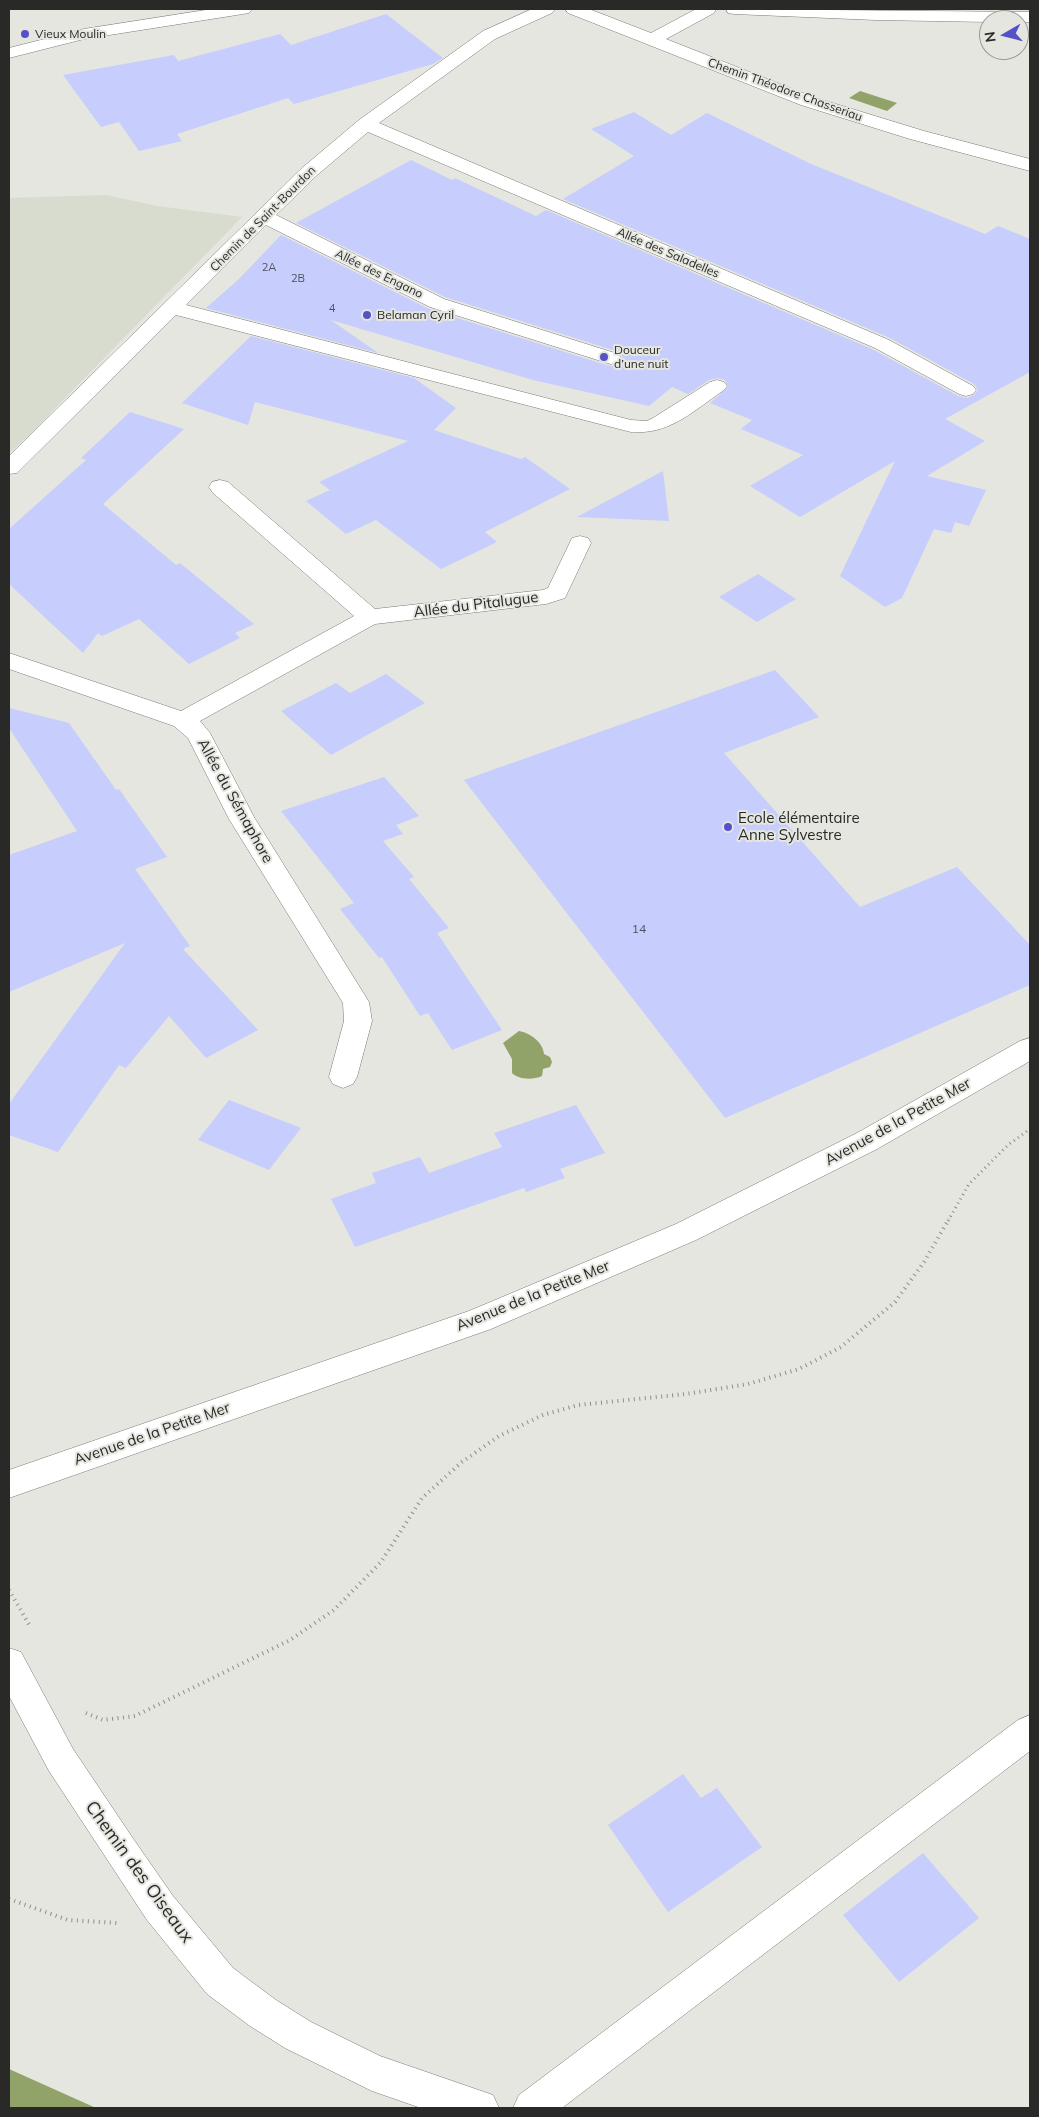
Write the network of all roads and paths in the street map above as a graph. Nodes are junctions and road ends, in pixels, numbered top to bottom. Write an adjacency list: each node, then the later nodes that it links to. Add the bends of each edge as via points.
1 (148, 9): 9 (street)
2 (243, 9): 11 (street, via 84,34)
3 (546, 9): 12 (street, Chemin de Saint-Bourdon, via 489,35)
4 (574, 9): 10 (street, Chemin Théodore Chasseriau)
5 (708, 9): 10 (street)
6 (734, 9): 8 (street, via 876,15)
7 (944, 9): 8 (street)
8 (1030, 16)
9 (9, 38)
10 (652, 40): 13 (street, Chemin Théodore Chasseriau, via 807,101 870,122)
11 (9, 53)
12 (366, 124): 14 (street, Chemin de Saint-Bourdon, via 309,172); 18 (street, Allée des Saladelles, via 882,344)
13 (1030, 165)
14 (264, 217): 15 (street, Chemin de Saint-Bourdon); 16 (street, Allée des Engano, via 437,303)
15 (173, 308): 17 (street, via 631,426 648,427 661,423); 19 (street, Chemin de Saint-Bourdon)
16 (611, 358)
17 (717, 386)
18 (966, 390)
19 (9, 468)
20 (220, 487): 22 (street)
21 (580, 543): 22 (street, Allée du Pitalugue, via 557,593 546,597)
22 (370, 617): 24 (street, Allée du Pitalugue)
23 (9, 661): 24 (street, Allée du Sémaphore)
24 (183, 720): 26 (street, Allée du Sémaphore, via 198,733 242,819 356,1002 358,1020)
25 (1030, 1048): 28 (street, Avenue de la Petite Mer, via 867,1142 686,1232 480,1320)
26 (343, 1077)
27 (1030, 1129): 32 (path, via 1008,1145 969,1184 924,1262 895,1302 841,1346 799,1369 748,1384 578,1405 543,1415 508,1431 462,1462 422,1498 381,1562 334,1610 297,1635 135,1716 112,1722 93,1718)
28 (9, 1484)
29 (9, 1590): 30 (path)
30 (33, 1631)
31 (9, 1663): 35 (street, Chemin des Oiseaux, via 61,1760)
32 (82, 1710)
33 (1030, 1731): 37 (street)
34 (9, 1899): 35 (path, via 68,1920 114,1924)
35 (160, 1908): 36 (street, Chemin des Oiseaux, via 220,1980 298,2035 372,2072)
36 (480, 2108)
37 (532, 2108)

